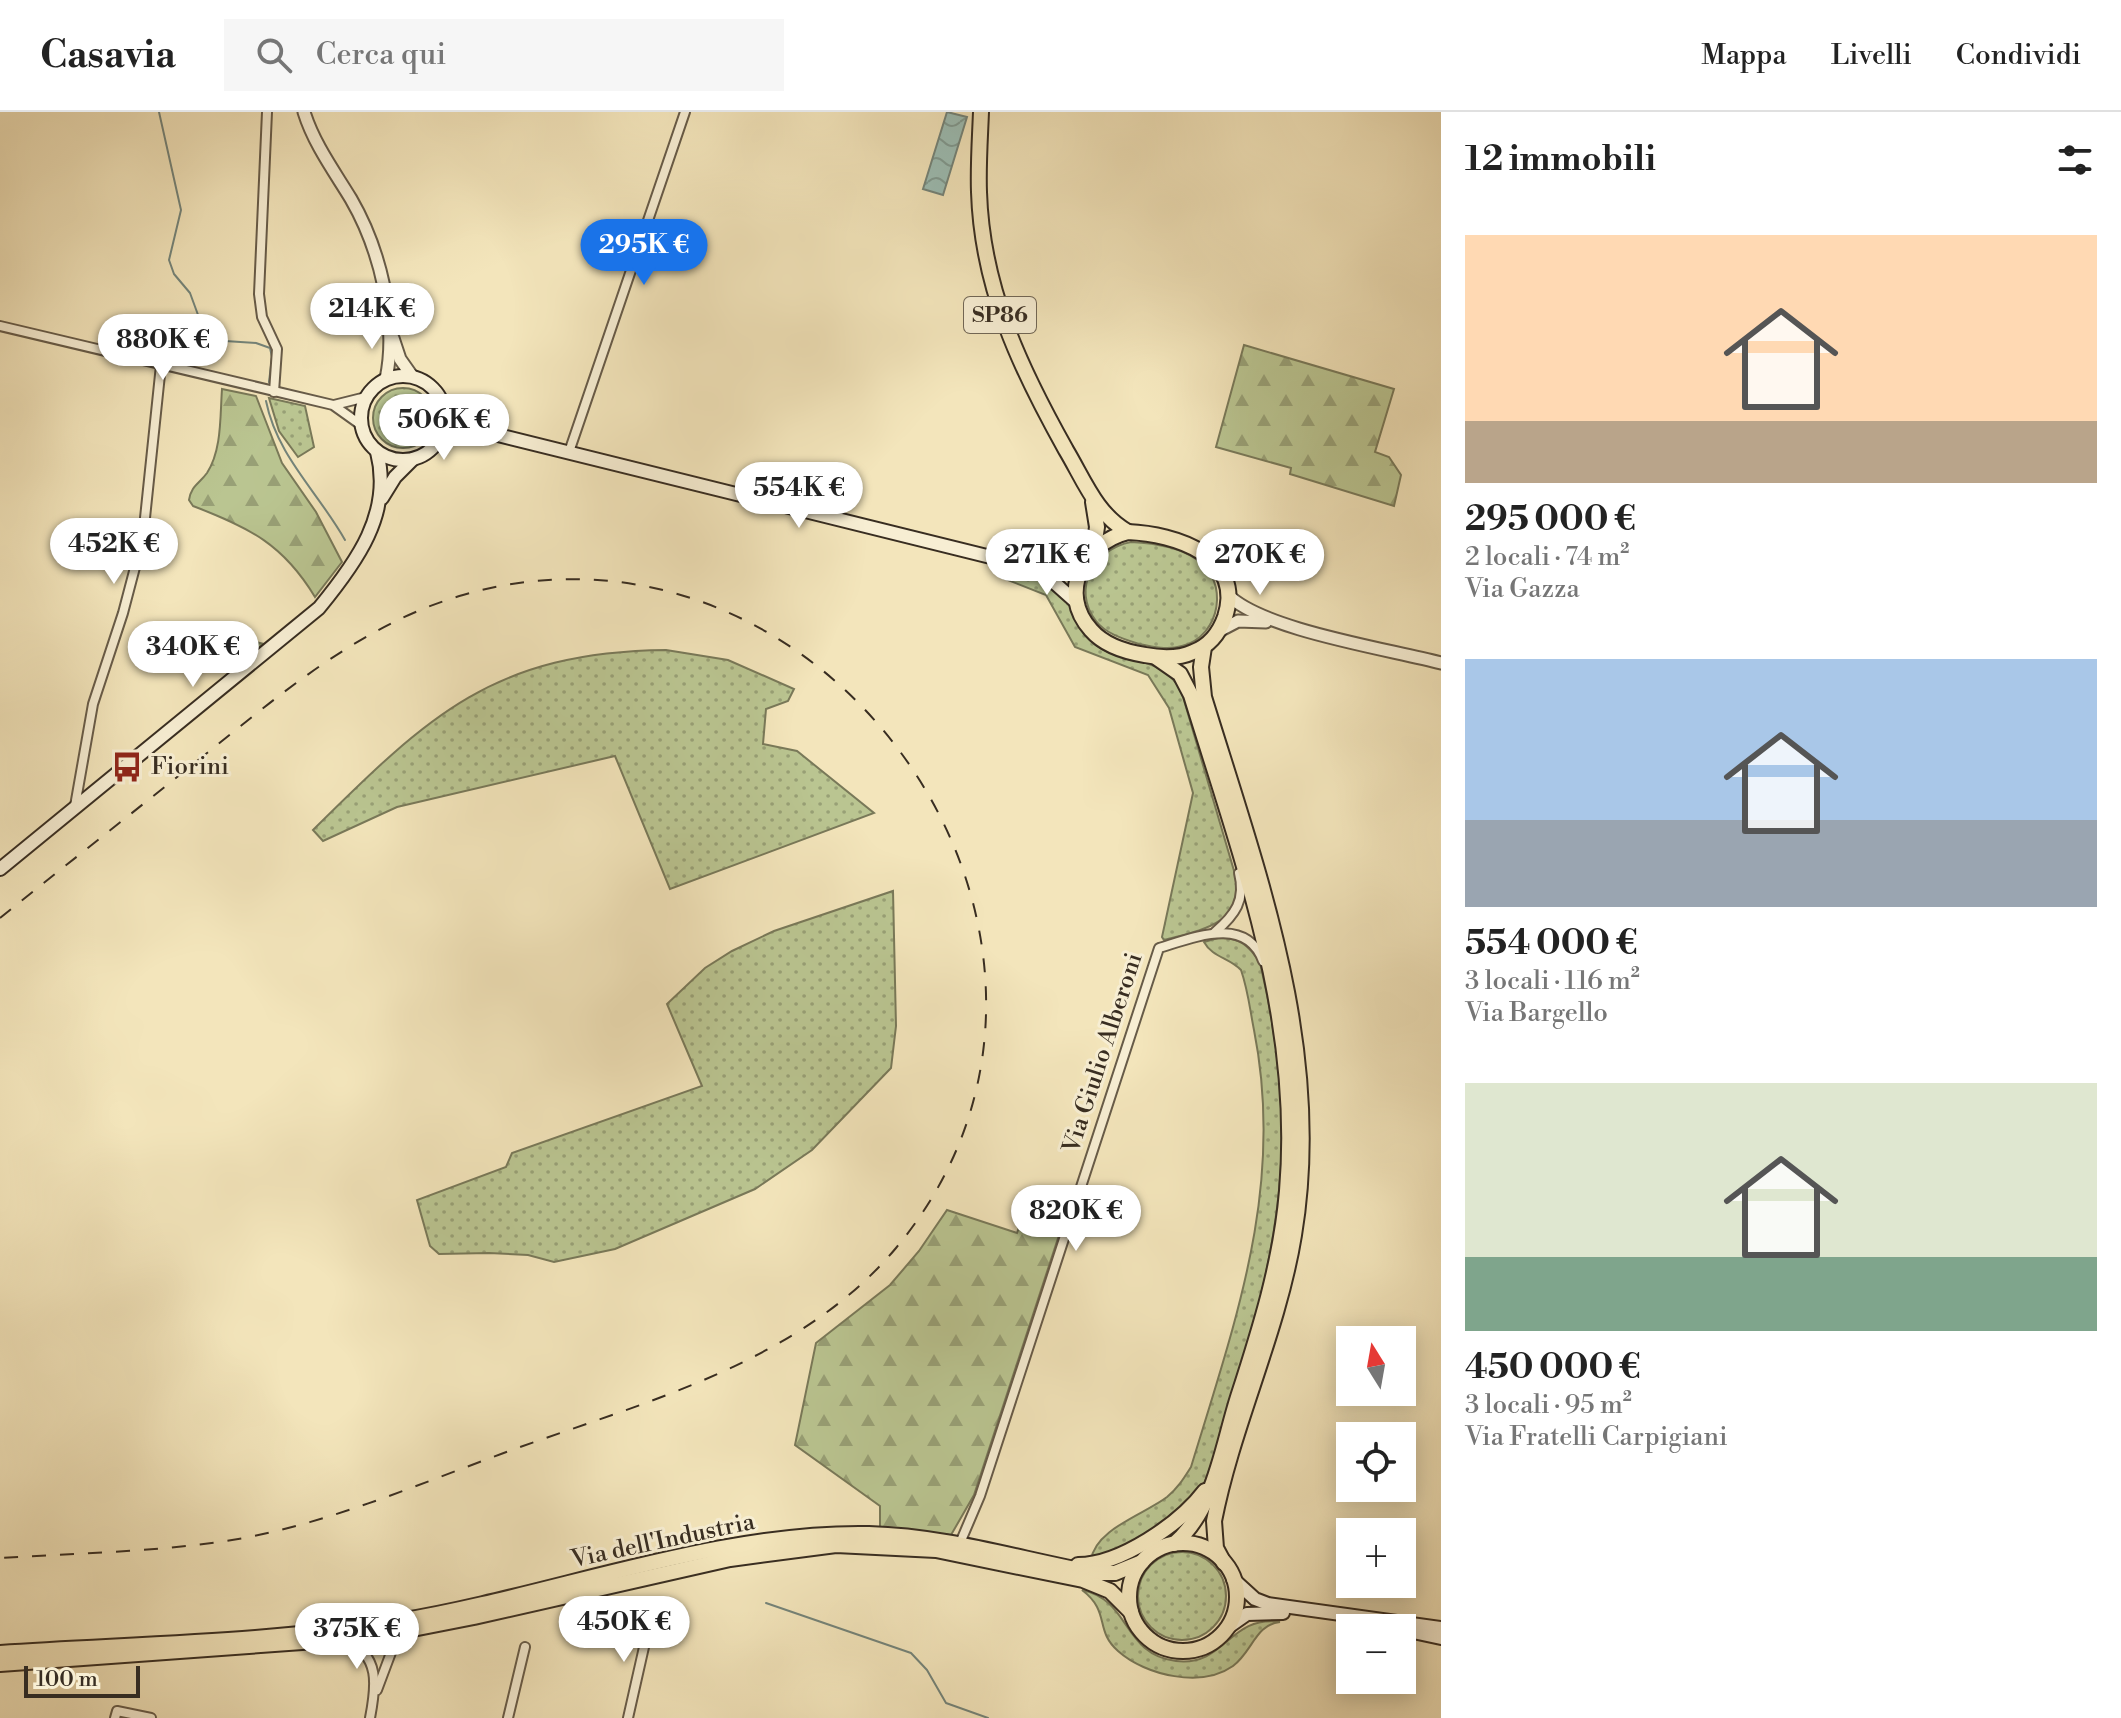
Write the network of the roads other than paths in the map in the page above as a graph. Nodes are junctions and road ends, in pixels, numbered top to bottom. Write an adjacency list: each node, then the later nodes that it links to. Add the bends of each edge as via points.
1 (267, 112): 10 (street, via 259,294 262,317 277,349)
2 (304, 112): 6 (street, via 364,223)
3 (685, 112): 18 (street)
4 (981, 112): 20 (main road, SP86, via 979,192 996,299 1029,384)
5 (0, 326): 7 (street)
6 (389, 326): 8 (street); 9 (street)
7 (161, 365): 10 (street); 33 (street, via 143,537 93,704)
8 (412, 376): 9 (main road); 13 (main road, via 433,388)
9 (386, 379): 11 (main road)
10 (274, 392): 12 (street)
11 (366, 397): 12 (street); 14 (main road)
12 (333, 405): 14 (street)
13 (445, 409): 15 (main road); 16 (main road)
14 (361, 425): 17 (main road)
15 (490, 433): 16 (main road); 18 (main road)
16 (440, 439): 19 (main road)
17 (377, 452): 19 (main road, via 395,460); 21 (main road)
18 (569, 452): 24 (main road)
19 (413, 459): 21 (main road)
20 (1092, 497): 22 (main road, SP86); 23 (main road, SP86, via 1097,527)
21 (380, 501): 33 (main road, via 368,539 319,608)
22 (1128, 532): 23 (main road); 25 (main road, via 1171,537 1202,551 1222,572)
23 (1090, 554): 24 (main road, via 1065,567); 26 (main road, via 1079,575)
24 (1039, 569): 26 (main road)
25 (1228, 595): 27 (street, via 1241,608); 28 (main road)
26 (1076, 602): 30 (main road, via 1089,629 1106,642)
27 (1275, 623): 28 (street, via 1238,621); 31 (street)
28 (1219, 631): 29 (main road)
29 (1204, 647): 30 (main road); 41 (main road, via 1204,697 1286,976 1302,1120 1288,1266 1214,1521 1216,1548)
30 (1157, 658): 32 (main road, via 1186,684)
31 (1441, 663)
32 (1223, 799): 35 (street, via 1221,813 1242,894 1231,918); 36 (main road, via 1266,942)
33 (71, 812): 34 (main road)
34 (0, 869)
35 (1215, 932): 36 (street, via 1242,937 1261,954); 38 (street, Via Giulio Alberoni, via 1159,948 985,1481)
36 (1286, 1052): 37 (main road, via 1289,1157 1277,1262)
37 (1212, 1483): 39 (main road, via 1198,1518); 42 (main road, via 1180,1518 1117,1557 1094,1564)
38 (960, 1543): 42 (main road, Via dell'Industria); 50 (main road, Via dell'Industria, via 868,1534 781,1539)
39 (1174, 1544): 40 (main road); 41 (main road, via 1206,1549)
40 (1142, 1562): 42 (main road, Via dell'Industria, via 1106,1574); 44 (main road, via 1130,1586)
41 (1224, 1563): 43 (main road)
42 (1062, 1564)
43 (1233, 1579): 47 (main road, via 1236,1604); 48 (main road, via 1268,1604)
44 (1131, 1612): 47 (main road, via 1144,1635 1167,1649 1207,1645); 49 (main road, Via dell'Industria, via 1110,1591 1083,1580 936,1550 836,1545 730,1559)
45 (651, 1616): 64 (street)
46 (1336, 1621): 47 (main road, via 1266,1612 1241,1616)
47 (1227, 1628)
48 (1441, 1628)
49 (415, 1629): 50 (main road, Via dell'Industria); 56 (street, via 398,1641)
50 (376, 1632): 53 (main road, Via dell'Industria); 55 (main road, Via dell'Industria); 56 (street); 58 (street)
51 (1416, 1633): 52 (main road)
52 (1441, 1638)
53 (342, 1640): 57 (main road, Via dell'Industria); 58 (street, via 360,1648)
54 (525, 1647): 63 (street)
55 (0, 1653)
56 (387, 1661): 59 (street)
57 (0, 1664)
58 (375, 1671): 59 (street)
59 (374, 1698): 62 (street)
60 (115, 1718): 61 (street, via 117,1711)
61 (151, 1718)
62 (370, 1718)
63 (508, 1718)
64 (628, 1718)

